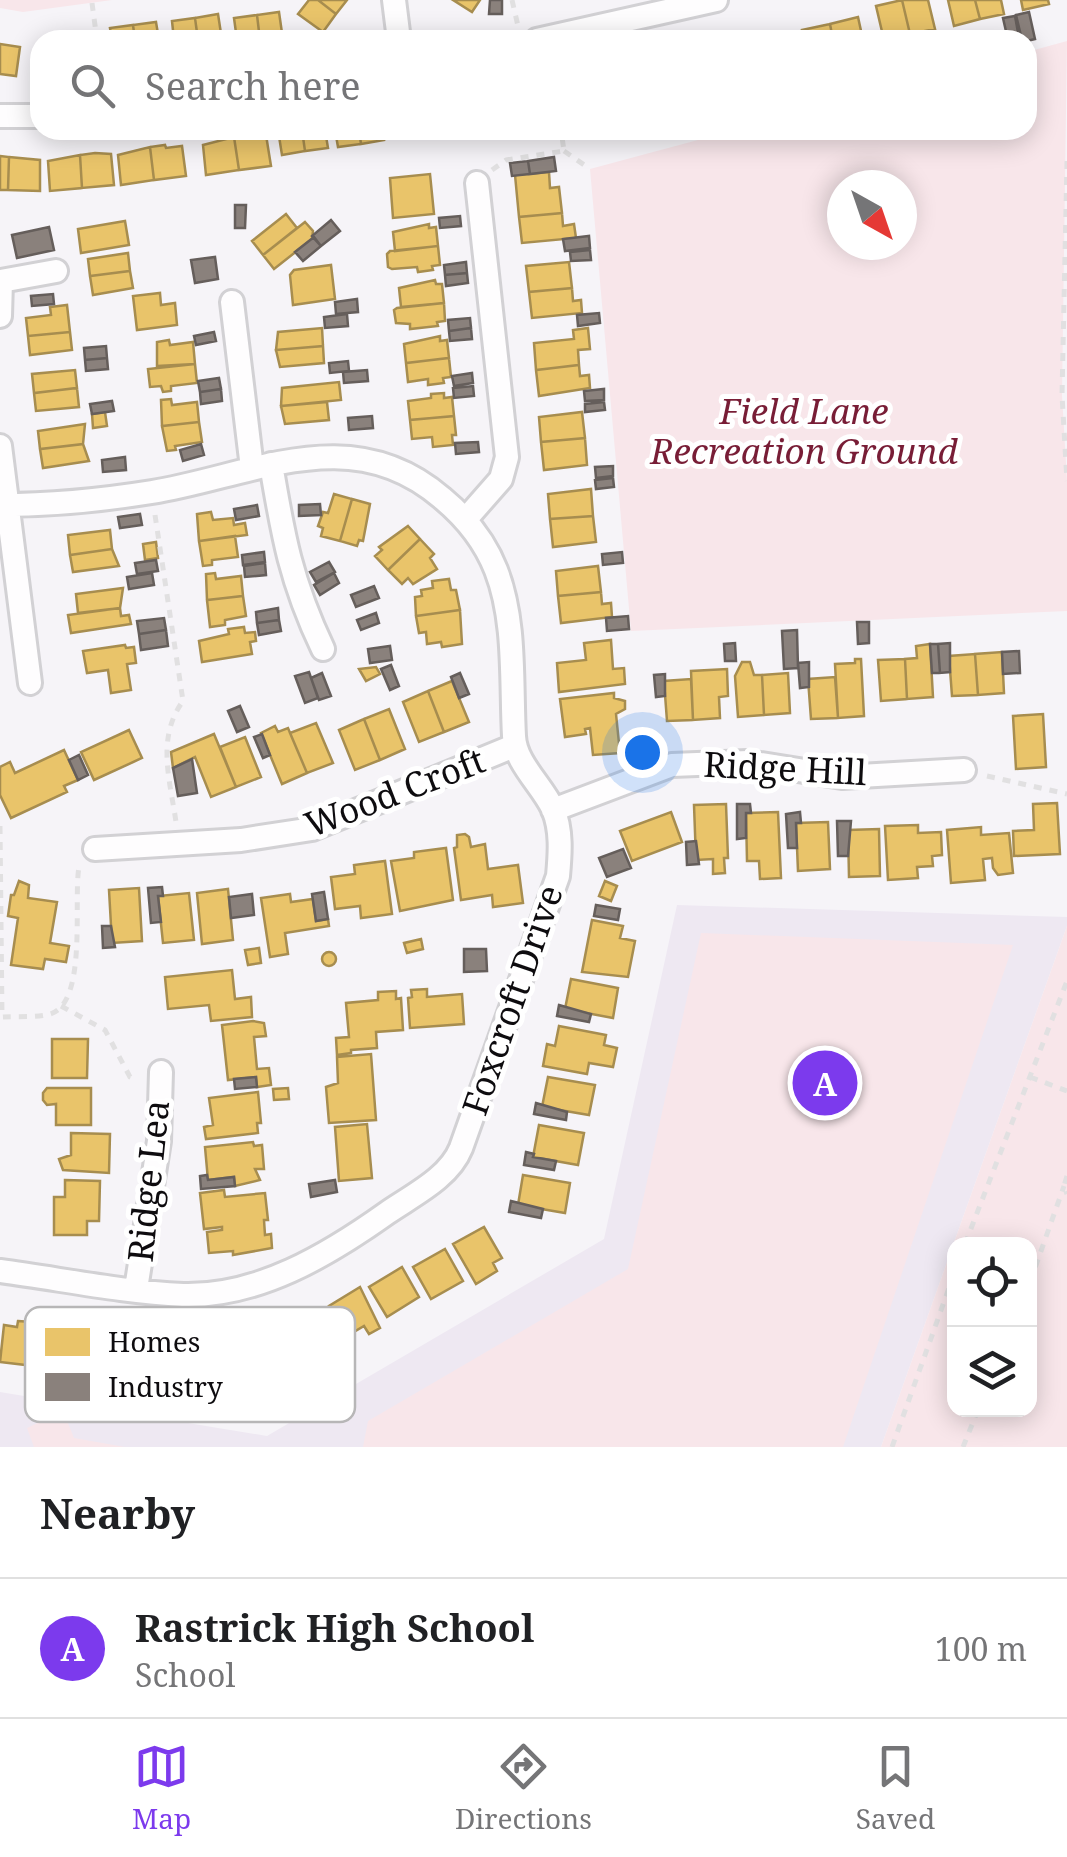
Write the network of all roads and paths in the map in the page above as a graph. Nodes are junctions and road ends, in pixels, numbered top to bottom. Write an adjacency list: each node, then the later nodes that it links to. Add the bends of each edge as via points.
1 (394, 0): 6 (street)
2 (512, 0): 7 (path)
3 (716, 0): 8 (street)
4 (92, 3): 5 (path)
5 (96, 30)
6 (398, 30)
7 (526, 30)
8 (550, 30)
9 (0, 116): 10 (street)
10 (30, 116)
11 (563, 140): 12 (path)
12 (564, 150): 14 (path); 15 (path, via 506,160)
13 (1067, 161): 21 (path)
14 (590, 169)
15 (477, 183): 24 (street, via 507,457 501,479)
16 (56, 270): 18 (street, via 1,280)
17 (232, 302): 20 (street)
18 (0, 316)
19 (0, 446): 23 (street)
20 (262, 466): 22 (street, Foxcroft Drive); 24 (street, Foxcroft Drive, via 336,456 386,464 424,483); 25 (street, via 300,601)
21 (1067, 482)
22 (152, 492): 23 (street, Foxcroft Drive); 32 (path, via 183,701 170,719 166,756)
23 (3, 505): 26 (street)
24 (465, 520): 27 (street, Foxcroft Drive, via 497,572 507,613)
25 (322, 648)
26 (30, 683)
27 (514, 746): 30 (street, Foxcroft Drive); 32 (street, Wood Croft, via 312,829)
28 (964, 770): 29 (path); 30 (street, Ridge Hill, via 842,777 748,762 672,765)
29 (1067, 794)
30 (553, 810): 47 (street, Foxcroft Drive, via 558,876 449,1168 374,1223 267,1281 186,1295)
31 (0, 826): 34 (path)
32 (180, 843): 33 (street, Wood Croft)
33 (95, 849): 36 (path, via 79,862 75,964 70,998)
34 (1, 955): 37 (path)
35 (1067, 981): 38 (path)
36 (61, 1006): 37 (path, via 52,1013); 39 (path, via 105,1030 130,1077)
37 (1, 1017)
38 (1030, 1076): 40 (path); 44 (path)
39 (160, 1081): 47 (street, Ridge Lea)
40 (1067, 1091)
41 (1067, 1176): 42 (path)
42 (1064, 1186): 43 (path); 45 (path)
43 (1067, 1194)
44 (968, 1237)
45 (1037, 1262)
46 (0, 1271): 47 (street, Foxcroft Drive)
47 (136, 1289)
48 (947, 1294): 50 (path)
49 (975, 1417): 51 (path)
50 (892, 1447)
51 (963, 1447)

